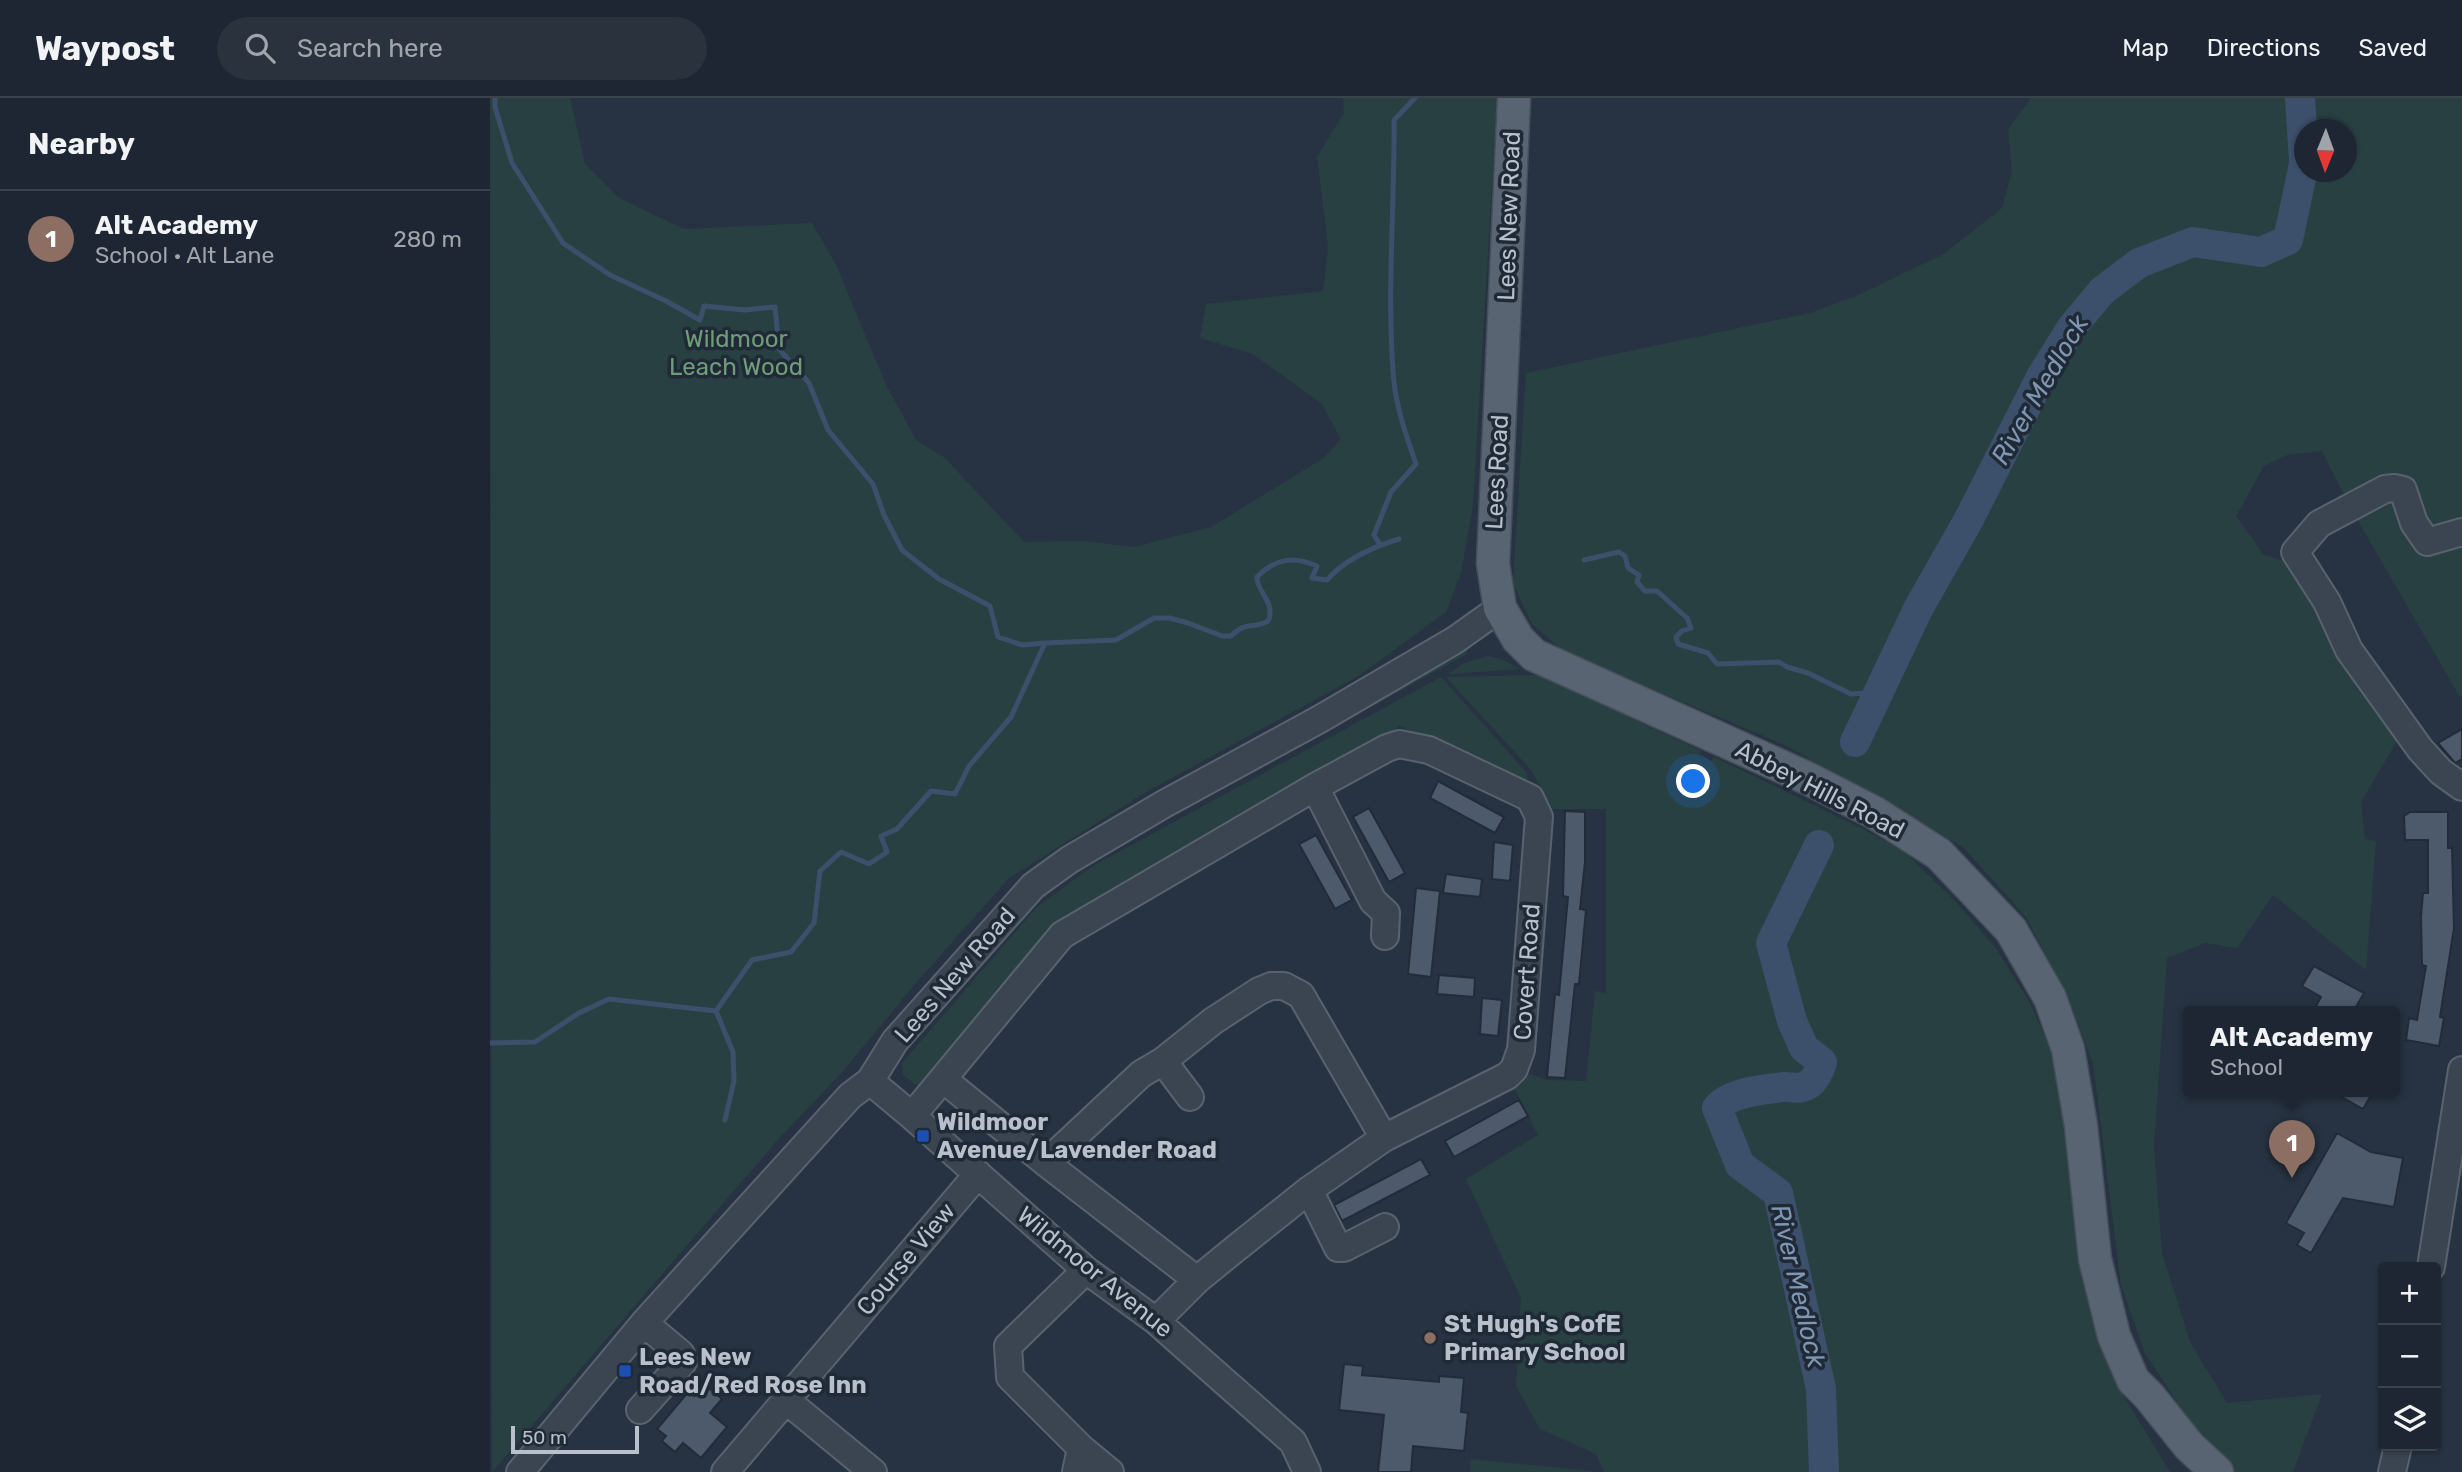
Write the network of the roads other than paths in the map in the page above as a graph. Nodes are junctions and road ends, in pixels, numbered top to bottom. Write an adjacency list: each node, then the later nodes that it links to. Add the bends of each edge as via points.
1 (1514, 98): 2 (main road, Lees New Road)
2 (1504, 335): 4 (main road, Lees Road, via 1493,564)
3 (2462, 532): 6 (street, via 2427,542 2414,523 2403,490 2385,489 2319,524 2295,552 2350,650 2420,749)
4 (1500, 608): 11 (street, Lees New Road, via 1455,640 1164,804 1033,886 895,1041); 34 (main road, Abbey Hills Road, via 1518,639 1534,654 1875,813 1939,855 2011,930 2050,998 2068,1049 2095,1259 2114,1336 2133,1380)
5 (1315, 787): 7 (street, via 1373,901 1386,913); 10 (street, Covert Road, via 1062,935); 14 (street, Covert Road, via 1387,748 1411,745 1530,798 1539,817 1521,1050 1514,1069)
6 (2462, 787)
7 (1385, 936)
8 (1163, 1061): 12 (street); 14 (street, via 1259,990 1284,986 1301,995); 16 (street, via 1141,1074)
9 (2462, 1070): 15 (street)
10 (943, 1079): 13 (street, Covert Road); 16 (street)
11 (870, 1082): 13 (street, Wildmoor Avenue); 24 (street, Lees New Road, via 850,1096)
12 (1190, 1097)
13 (912, 1116): 17 (street, Wildmoor Avenue)
14 (1384, 1138): 18 (street, Covert Road)
15 (2456, 1142): 20 (street)
16 (1046, 1164): 22 (street)
17 (978, 1174): 21 (street, Wildmoor Avenue); 25 (street, Course View)
18 (1309, 1190): 19 (street, via 1338,1248); 22 (street, Covert Road)
19 (1385, 1227)
20 (2432, 1262)
21 (1086, 1270): 23 (street, Wildmoor Avenue); 28 (street, via 1008,1346 1010,1377)
22 (1197, 1280): 23 (street, Covert Road)
23 (1156, 1321): 33 (street, Wildmoor Avenue, via 1293,1442)
24 (644, 1323): 26 (street, via 681,1354 683,1362); 29 (street, Lees New Road)
25 (787, 1401): 30 (street, Course View); 31 (street)
26 (640, 1410)
27 (2397, 1451): 35 (street)
28 (1079, 1460): 32 (street)
29 (520, 1472)
30 (724, 1472)
31 (873, 1472)
32 (1110, 1472)
33 (1307, 1472)
34 (2217, 1472)
35 (2392, 1472)

